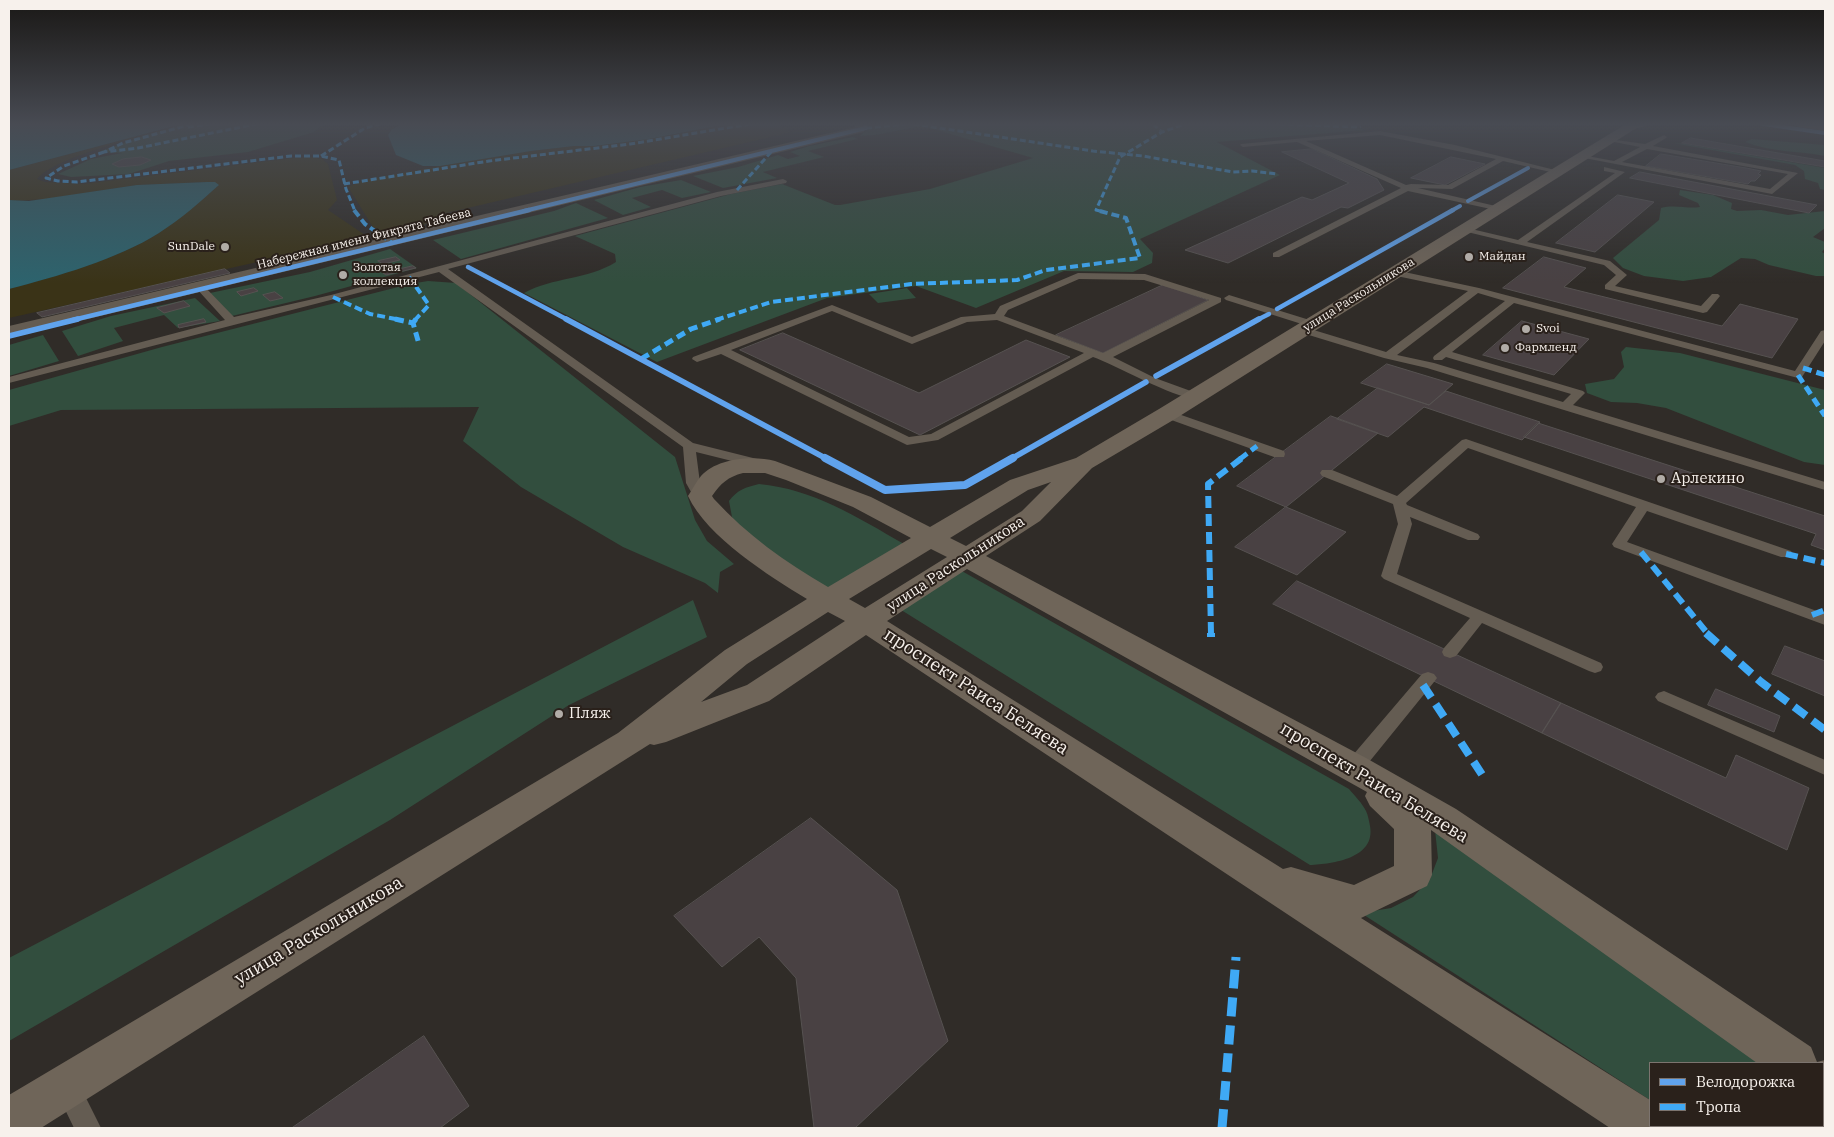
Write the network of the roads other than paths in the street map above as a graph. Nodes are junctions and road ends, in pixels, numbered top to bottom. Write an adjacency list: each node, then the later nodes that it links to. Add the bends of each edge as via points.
1 (658, 177): 18 (street, Набережная имени Фикрята Табеева)
2 (1381, 177): 11 (lane)
3 (1469, 177): 11 (lane, via 1449,188)
4 (1550, 177): 12 (street, улица Раскольникова)
5 (1613, 177): 9 (lane)
6 (1688, 177): 7 (lane, via 1772,192)
7 (1788, 177)
8 (783, 181): 16 (lane, via 720,194)
9 (1607, 181): 10 (lane); 14 (lane)
10 (1617, 183)
11 (1406, 188): 12 (lane); 15 (lane)
12 (1497, 209): 13 (street, улица Раскольникова)
13 (1464, 230): 14 (lane); 17 (street, улица Раскольникова)
14 (1520, 243): 20 (lane, via 1607,263 1622,275 1608,286 1703,310)
15 (1276, 255)
16 (440, 268): 24 (lane); 39 (lane)
17 (1395, 273): 19 (lane); 25 (street, улица Раскольникова)
18 (199, 286): 24 (lane); 26 (street, Набережная имени Фикрята Табеева)
19 (1476, 290): 22 (lane); 31 (lane)
20 (1715, 296)
21 (1229, 298): 25 (lane)
22 (1512, 300): 27 (lane, via 1798,375); 30 (lane)
23 (998, 317): 28 (lane, via 965,319 912,341 832,308); 29 (lane); 32 (lane, via 1004,308 1078,276 1145,277 1218,300)
24 (232, 321): 35 (lane)
25 (1308, 327): 31 (lane); 36 (street, улица Раскольникова)
26 (9, 332)
27 (1825, 333)
28 (722, 350): 29 (lane, via 907,441 934,437); 33 (lane)
29 (1092, 353): 32 (lane)
30 (1444, 353): 34 (lane); 37 (lane, via 1579,393)
31 (1388, 356): 34 (lane)
32 (1104, 357): 36 (lane, via 1151,380)
33 (698, 359)
34 (1430, 365): 37 (lane)
35 (9, 380)
36 (1195, 396): 38 (street, улица Раскольникова)
37 (1565, 406): 44 (lane)
38 (1167, 414): 40 (lane); 41 (street, улица Раскольникова)
39 (689, 446): 42 (lane); 45 (lane, via 693,484)
40 (1279, 454)
41 (1084, 463): 49 (street, улица Раскольникова, via 1019,485); 51 (street, улица Раскольникова, via 1031,516)
42 (766, 466): 45 (street, проспект Раиса Беляева, via 742,466 722,472 710,481); 49 (street, проспект Раиса Беляева, via 850,496)
43 (1327, 474): 46 (lane)
44 (1825, 486)
45 (700, 496): 52 (street, проспект Раиса Беляева, via 717,519 739,540)
46 (1400, 505): 47 (lane, via 1466,443); 48 (lane); 53 (lane, via 1405,524 1389,576)
47 (1644, 505): 50 (lane); 54 (lane, via 1619,544)
48 (1473, 537)
49 (932, 538): 51 (street, проспект Раиса Беляева); 52 (street, улица Раскольникова)
50 (1786, 554)
51 (965, 557): 55 (street, улица Раскольникова); 61 (street, проспект Раиса Беляева)
52 (828, 599): 55 (street, проспект Раиса Беляева); 60 (street, улица Раскольникова, via 736,657)
53 (1480, 616): 56 (lane); 57 (lane)
54 (1825, 620)
55 (866, 621): 60 (street, улица Раскольникова, via 758,693); 63 (street, проспект Раиса Беляева)
56 (1450, 652)
57 (1595, 666)
58 (1428, 678): 61 (lane)
59 (1664, 697): 62 (lane)
60 (630, 742): 65 (street, улица Раскольникова)
61 (1354, 767): 63 (street, via 1412,824 1413,875 1356,903); 64 (street, проспект Раиса Беляева, via 1442,820)
62 (1825, 768)
63 (1256, 872): 67 (street, проспект Раиса Беляева)
64 (1794, 1062)
65 (66, 1086): 66 (street, улица Раскольникова); 68 (lane)
66 (9, 1120)
67 (1632, 1122)
68 (88, 1128)

